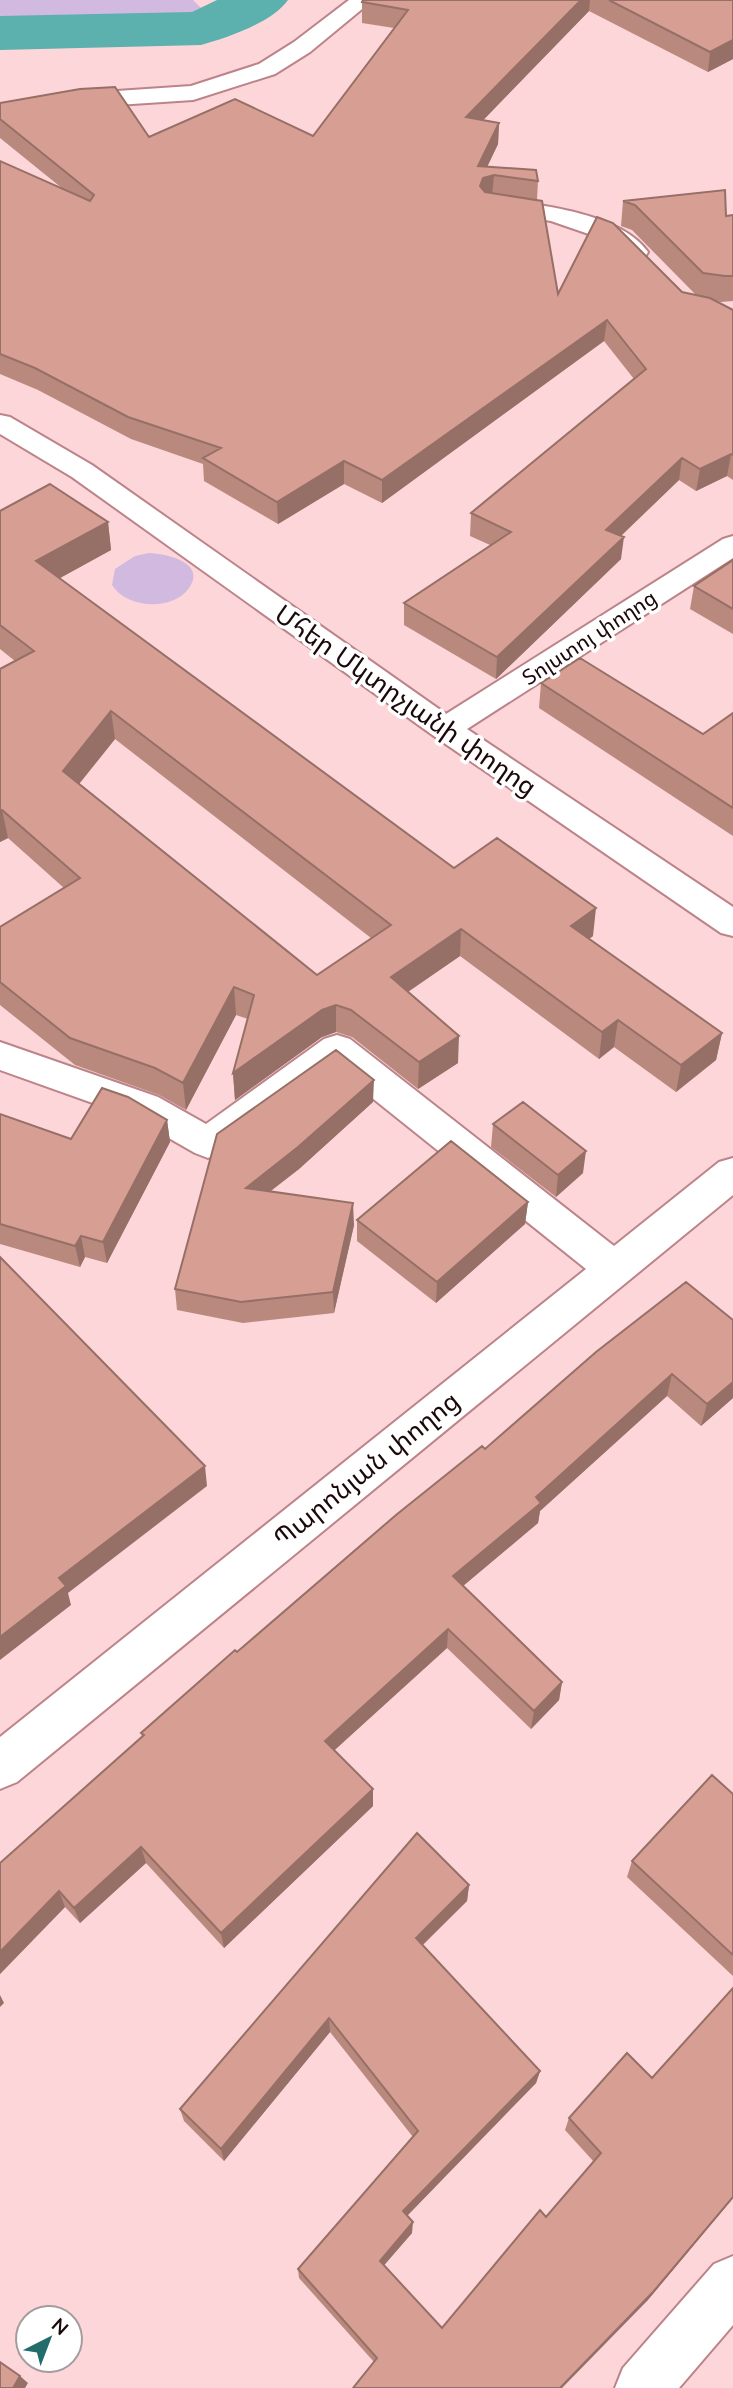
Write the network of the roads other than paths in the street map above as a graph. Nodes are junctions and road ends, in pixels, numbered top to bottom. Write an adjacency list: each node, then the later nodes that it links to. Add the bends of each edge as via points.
1 (362, 0): 2 (street, via 267,69 193,93 87,100)
2 (0, 115)
3 (493, 206): 4 (street, via 555,214 621,237)
4 (655, 272)
5 (0, 423): 7 (street, Մհեր Մկտրչյանի փողոց, via 71,478)
6 (733, 545): 7 (street, Տոլստոյ փողոց)
7 (445, 729): 8 (street, Մհեր Մկտրչյանի փողոց)
8 (733, 925)
9 (0, 1056): 11 (street, via 145,1107 208,1143 337,1049)
10 (733, 1173): 11 (street, Պարոնյան փողոց)
11 (615, 1269): 12 (street, Պարոնյան փողոց)
12 (0, 1766)
13 (733, 2283): 14 (street)
14 (643, 2388)

